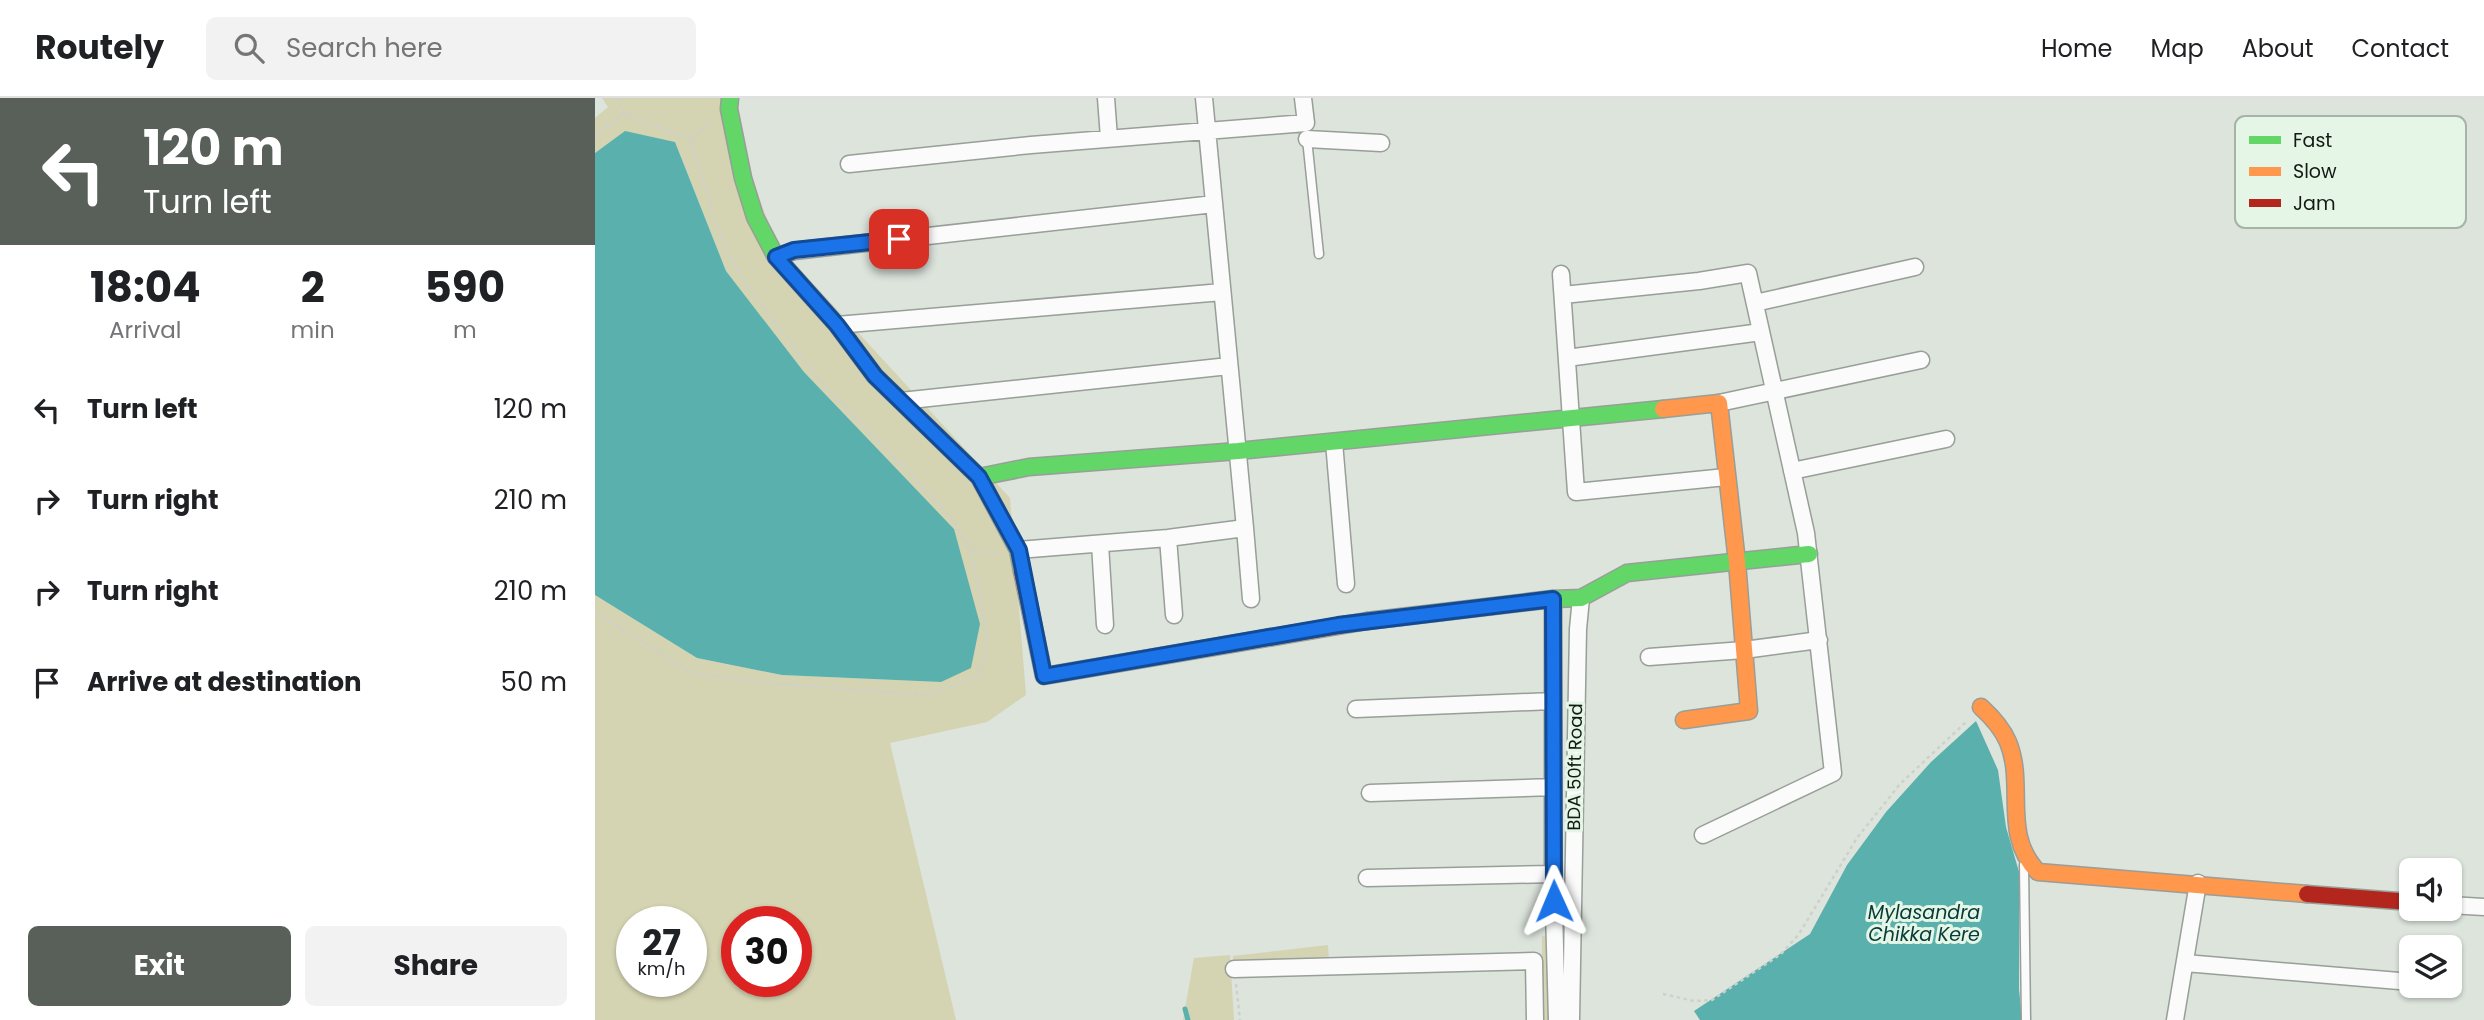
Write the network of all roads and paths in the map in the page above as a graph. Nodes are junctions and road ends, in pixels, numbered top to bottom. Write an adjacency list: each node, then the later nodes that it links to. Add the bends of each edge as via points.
1 (617, 98): 6 (path)
2 (730, 98): 15 (street, via 743,178 755,217)
3 (1106, 98): 10 (street)
4 (1204, 98): 7 (street)
5 (1303, 98): 8 (street)
6 (624, 114): 9 (path); 39 (path, via 690,139 717,226 739,275 823,384 947,513)
7 (1207, 130): 8 (street); 10 (street); 13 (street)
8 (1306, 131): 11 (street); 14 (lane)
9 (595, 136)
10 (1109, 138): 12 (street)
11 (1381, 143)
12 (849, 164)
13 (1214, 204): 15 (street, via 794,250); 18 (street)
14 (1319, 254)
15 (776, 257): 21 (street)
16 (1915, 267): 20 (street)
17 (1561, 274): 19 (street)
18 (1221, 292): 21 (street); 25 (street)
19 (1563, 295): 20 (street, via 1748,273); 23 (street)
20 (1755, 303): 22 (street)
21 (837, 325): 27 (street, via 875,376)
22 (1761, 332): 23 (street); 26 (street)
23 (1567, 358): 29 (street)
24 (1921, 360): 26 (street)
25 (1230, 366): 27 (street); 32 (street)
26 (1775, 392): 28 (street); 33 (street)
27 (901, 401): 34 (street)
28 (1719, 403): 29 (street); 35 (street)
29 (1571, 419): 31 (street); 35 (street, via 1576,492)
30 (1946, 439): 33 (street)
31 (1334, 442): 32 (street); 43 (street)
32 (1238, 451): 34 (street, via 1029,467); 36 (street)
33 (1792, 471): 41 (street)
34 (979, 477): 40 (street)
35 (1726, 477): 42 (street)
36 (1245, 528): 37 (street); 45 (street)
37 (1168, 538): 38 (street); 48 (street)
38 (1100, 544): 40 (street); 49 (street)
39 (971, 551): 40 (path); 47 (path, via 988,637 983,663 977,677 927,695 743,681 690,672)
40 (1019, 552): 46 (street, via 1044,676 1338,625)
41 (1808, 554): 42 (street); 50 (street)
42 (1737, 562): 44 (street, via 1627,573); 51 (street)
43 (1346, 584)
44 (1581, 598): 46 (street); 74 (street, BDA 50ft Road)
45 (1251, 599)
46 (1553, 599): 53 (street, BDA 50ft Road)
47 (595, 612)
48 (1174, 615)
49 (1104, 625)
50 (1819, 640): 51 (street); 59 (street, via 1833,773)
51 (1744, 650): 52 (street); 56 (street, via 1749,711)
52 (1649, 657)
53 (1552, 701): 55 (street); 57 (street, BDA 50ft Road)
54 (1981, 707): 60 (street, via 1998,723 2013,760); 70 (path, via 1901,784 1857,838 1800,934 1781,954 1712,1000 1694,1002)
55 (1356, 709)
56 (1684, 720)
57 (1553, 787): 58 (street); 61 (street, BDA 50ft Road)
58 (1370, 793)
59 (1703, 835)
60 (2024, 858): 63 (street, via 2038,872); 75 (lane)
61 (1553, 874): 62 (street); 73 (street, BDA 50ft Road)
62 (1367, 878)
63 (2198, 883): 64 (street); 67 (street)
64 (2399, 901)
65 (2462, 906): 66 (street)
66 (2484, 907)
67 (2185, 963): 69 (street); 76 (street)
68 (1234, 969): 71 (path); 72 (street, via 1534,961)
69 (2399, 981)
70 (1663, 994)
71 (1240, 1020)
72 (1535, 1020)
73 (1557, 1020)
74 (1571, 1020)
75 (2026, 1020)
76 (2175, 1020)

